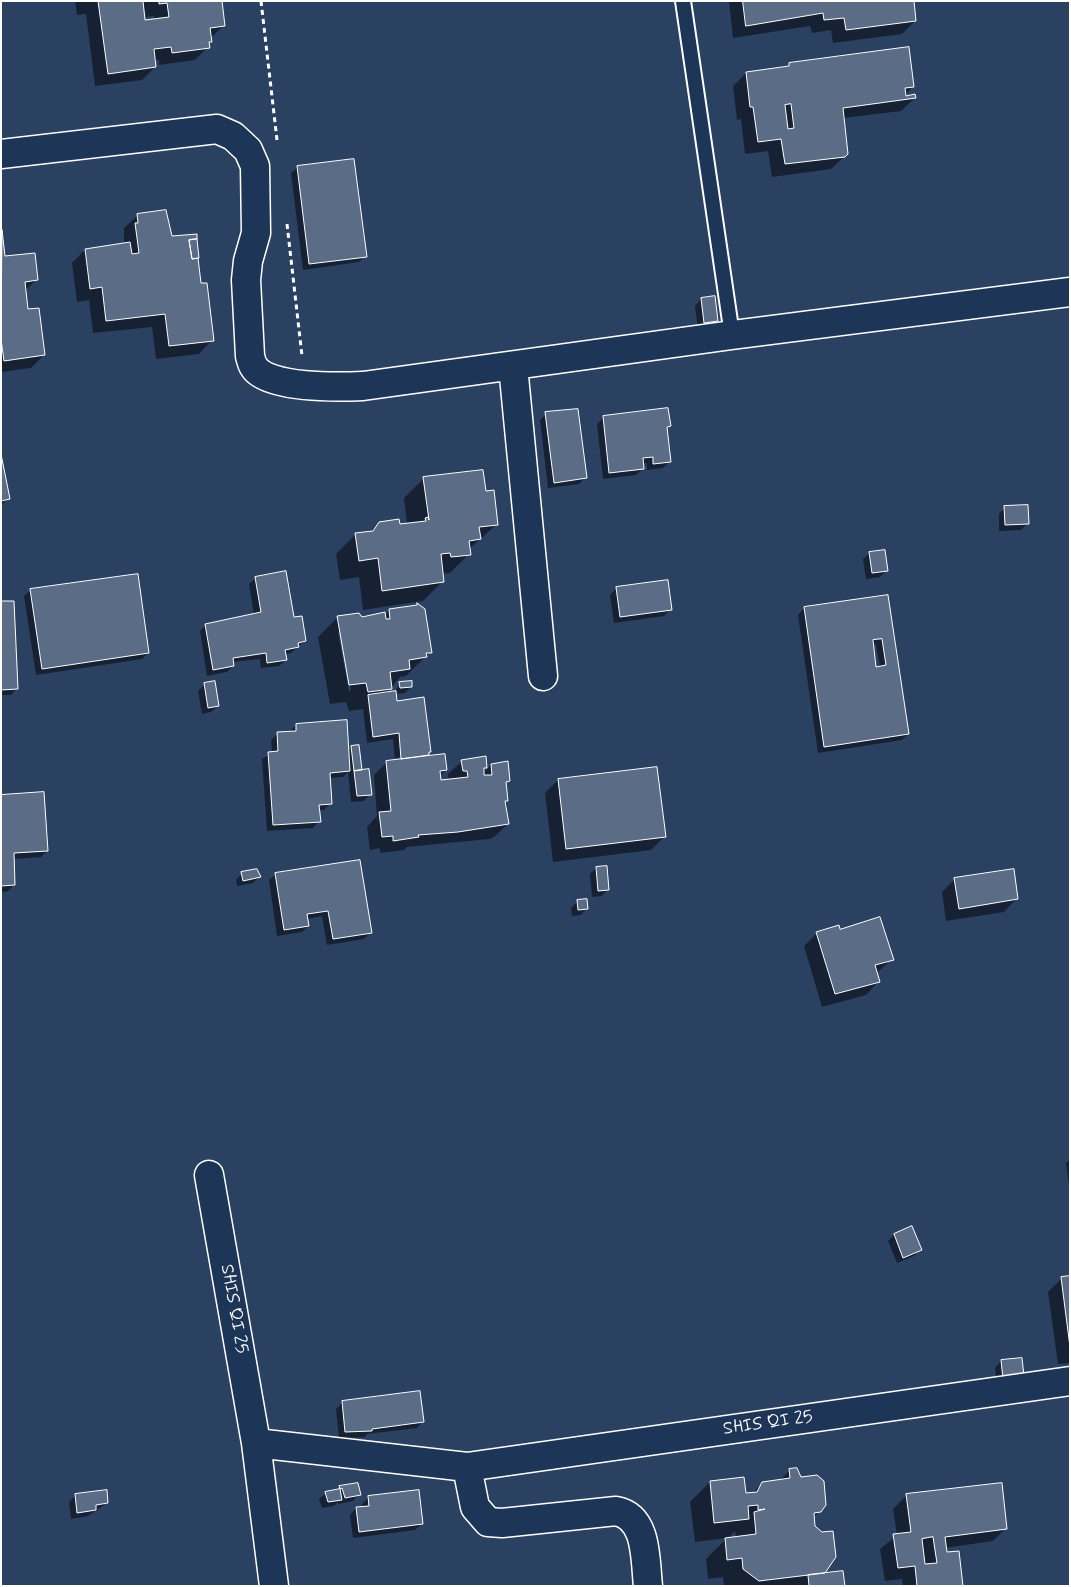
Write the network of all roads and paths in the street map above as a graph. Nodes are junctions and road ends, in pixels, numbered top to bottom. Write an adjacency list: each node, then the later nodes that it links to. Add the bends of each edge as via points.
1 (683, 1): 4 (lane)
2 (1, 154): 5 (street, via 217,129 233,136 248,150 255,166 256,234 246,280 250,356 254,368 273,379 305,384 363,386)
3 (1070, 292): 4 (street)
4 (732, 335): 5 (street)
5 (513, 366): 6 (street)
6 (543, 676)
7 (209, 1175): 9 (street, SHIS QI 25)
8 (1070, 1381): 10 (street, SHIS QI 25)
9 (256, 1443): 10 (street, SHIS QI 25); 11 (street, SHIS QI 25)
10 (467, 1467): 12 (street, via 475,1507 488,1522 502,1524 616,1511 625,1513 635,1520 640,1529)
11 (274, 1586)
12 (648, 1586)

